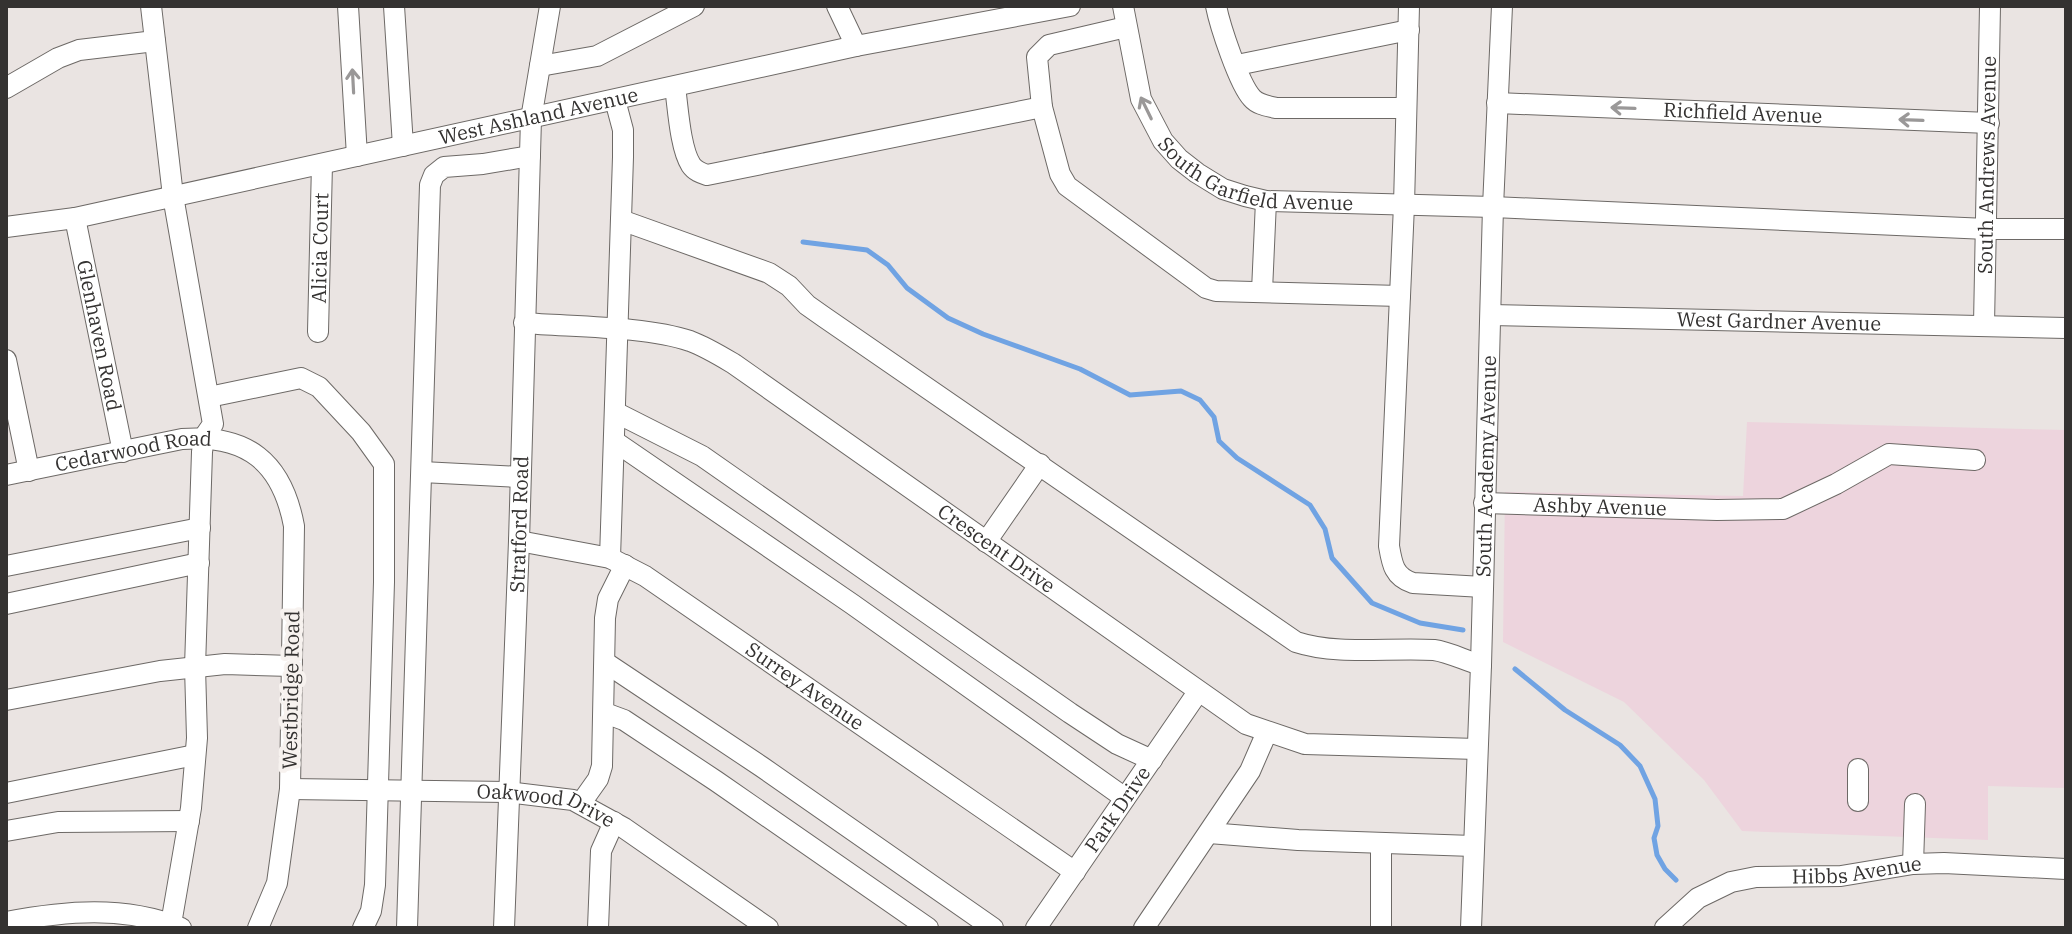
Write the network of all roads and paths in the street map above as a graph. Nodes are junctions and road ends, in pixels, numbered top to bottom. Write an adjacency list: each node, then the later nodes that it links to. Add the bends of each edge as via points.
1 (151, 6): 15 (street)
2 (348, 6): 28 (street, one-way to 2)
3 (394, 6): 27 (street)
4 (550, 6): 18 (street, Stratford Road)
5 (694, 6): 18 (street, via 597,56)
6 (837, 6): 16 (street)
7 (1070, 6): 16 (street, West Ashland Avenue)
8 (1123, 6): 13 (street, South Garfield Avenue)
9 (1216, 6): 17 (street)
10 (1409, 6): 14 (street)
11 (1502, 6): 22 (street, South Academy Avenue)
12 (1990, 6): 26 (street, South Andrews Avenue)
13 (1126, 27): 23 (street, via 1041,50 1037,57); 32 (street, South Garfield Avenue, one-way to 13, via 1223,189 1179,159 1163,141 1141,99)
14 (1409, 30): 17 (street); 24 (street)
15 (155, 41): 20 (street, via 79,50); 31 (street)
16 (856, 46): 19 (street, West Ashland Avenue)
17 (1237, 65): 24 (street, via 1253,99 1263,105)
18 (540, 66): 25 (street, Stratford Road)
19 (675, 87): 21 (street, West Ashland Avenue); 23 (street, via 686,153 690,164 707,175)
20 (6, 88)
21 (615, 100): 25 (street, West Ashland Avenue); 36 (street, via 623,130)
22 (1497, 103): 26 (street, Richfield Avenue, one-way to 22); 34 (street, South Academy Avenue)
23 (1042, 107): 40 (street, via 1060,174 1076,195 1206,288)
24 (1405, 108): 33 (street)
25 (531, 119): 27 (street, West Ashland Avenue); 29 (street, Stratford Road)
26 (1989, 123): 38 (street, South Andrews Avenue)
27 (403, 146): 28 (street, West Ashland Avenue)
28 (357, 156): 30 (street, West Ashland Avenue)
29 (530, 156): 43 (street, Stratford Road); 58 (street, via 444,167 430,185)
30 (322, 164): 31 (street, West Ashland Avenue); 47 (street, Alicia Court)
31 (173, 196): 35 (street, West Ashland Avenue); 49 (street)
32 (1266, 201): 33 (street, South Garfield Avenue); 40 (street)
33 (1404, 205): 34 (street, South Garfield Avenue); 41 (street)
34 (1493, 207): 38 (street, South Garfield Avenue); 42 (street, South Academy Avenue)
35 (75, 218): 37 (street, West Ashland Avenue); 53 (street, Glenhaven Road)
36 (621, 220): 46 (street); 56 (street, via 780,279 824,317)
37 (6, 227)
38 (1987, 229): 39 (street, South Garfield Avenue); 44 (street, South Andrews Avenue)
39 (2066, 229)
40 (1262, 291): 41 (street)
41 (1400, 296): 68 (street, via 1391,562 1396,573 1413,583)
42 (1491, 315): 44 (street, West Gardner Avenue); 61 (street, South Academy Avenue)
43 (524, 323): 46 (street, Crescent Drive); 60 (street, Stratford Road)
44 (1984, 325): 45 (street, West Gardner Avenue)
45 (2066, 328)
46 (619, 331): 50 (street); 64 (street, Crescent Drive, via 673,337 708,349)
47 (318, 332)
48 (7, 369): 57 (street)
49 (209, 397): 51 (street, via 213,424); 83 (street, via 301,378 319,387 384,464)
50 (617, 413): 52 (street); 80 (street, via 702,456 1070,713)
51 (204, 437): 53 (street, Cedarwood Road); 54 (street, Cedarwood Road, via 237,443); 62 (street)
52 (614, 441): 65 (street); 87 (street)
53 (123, 452): 57 (street, Cedarwood Road)
54 (259, 457): 72 (street, Westbridge Road, via 282,485 294,526)
55 (1975, 460): 61 (street, Ashby Avenue, via 1889,454 1783,509)
56 (1040, 464): 64 (street); 71 (street, via 1296,642 1438,650)
57 (29, 471): 59 (street, Cedarwood Road)
58 (422, 472): 60 (street); 84 (street)
59 (6, 475)
60 (520, 477): 63 (street, Stratford Road)
61 (1484, 503): 68 (street, South Academy Avenue)
62 (200, 528): 66 (street); 67 (street)
63 (519, 541): 65 (street, Surrey Avenue); 85 (street, Stratford Road)
64 (986, 542): 74 (street, Crescent Drive)
65 (618, 562): 70 (street, via 605,618); 99 (street, Surrey Avenue)
66 (199, 563): 69 (street); 73 (street)
67 (6, 566)
68 (1483, 587): 71 (street, South Academy Avenue)
69 (6, 604)
70 (606, 663): 76 (street); 109 (street)
71 (1481, 665): 78 (street, South Academy Avenue)
72 (291, 666): 73 (street); 82 (street, Westbridge Road)
73 (195, 667): 75 (street); 79 (street)
74 (1198, 692): 77 (street, Crescent Drive); 80 (street, Park Drive)
75 (6, 700)
76 (605, 713): 89 (street, via 602,766); 108 (street, via 716,781)
77 (1267, 732): 78 (street, Crescent Drive, via 1305,744); 94 (street, via 1250,771)
78 (1477, 749): 96 (street, South Academy Avenue)
79 (195, 755): 86 (street); 91 (street)
80 (1152, 760): 87 (street, Park Drive)
81 (1858, 769): 88 (street)
82 (290, 789): 83 (street, Oakwood Drive); 102 (street, Westbridge Road, via 277,883)
83 (377, 791): 84 (street, Oakwood Drive); 103 (street, via 375,885)
84 (412, 792): 85 (street, Oakwood Drive); 104 (street)
85 (507, 792): 89 (street, Oakwood Drive); 105 (street, Stratford Road)
86 (6, 793)
87 (1125, 798): 99 (street, Park Drive)
88 (1858, 801)
89 (581, 803): 92 (street, Oakwood Drive)
90 (1915, 804): 97 (street)
91 (189, 821): 93 (street, via 71,821); 101 (street)
92 (614, 822): 106 (street, via 601,851); 107 (street, Oakwood Drive)
93 (6, 831)
94 (1209, 833): 95 (street); 111 (street)
95 (1381, 843): 96 (street); 112 (street)
96 (1473, 846): 113 (street, South Academy Avenue)
97 (1913, 864): 98 (street, Hibbs Avenue); 114 (street, Hibbs Avenue, via 1841,876 1731,882 1698,898)
98 (2066, 869)
99 (1075, 872): 110 (street, Park Drive)
100 (6, 922): 101 (street, via 84,911 117,912)
101 (164, 925)
102 (258, 928)
103 (363, 928)
104 (407, 928)
105 (504, 928)
106 (598, 928)
107 (768, 928)
108 (928, 928)
109 (993, 928)
110 (1036, 928)
111 (1144, 928)
112 (1381, 928)
113 (1471, 928)
114 (1665, 928)

